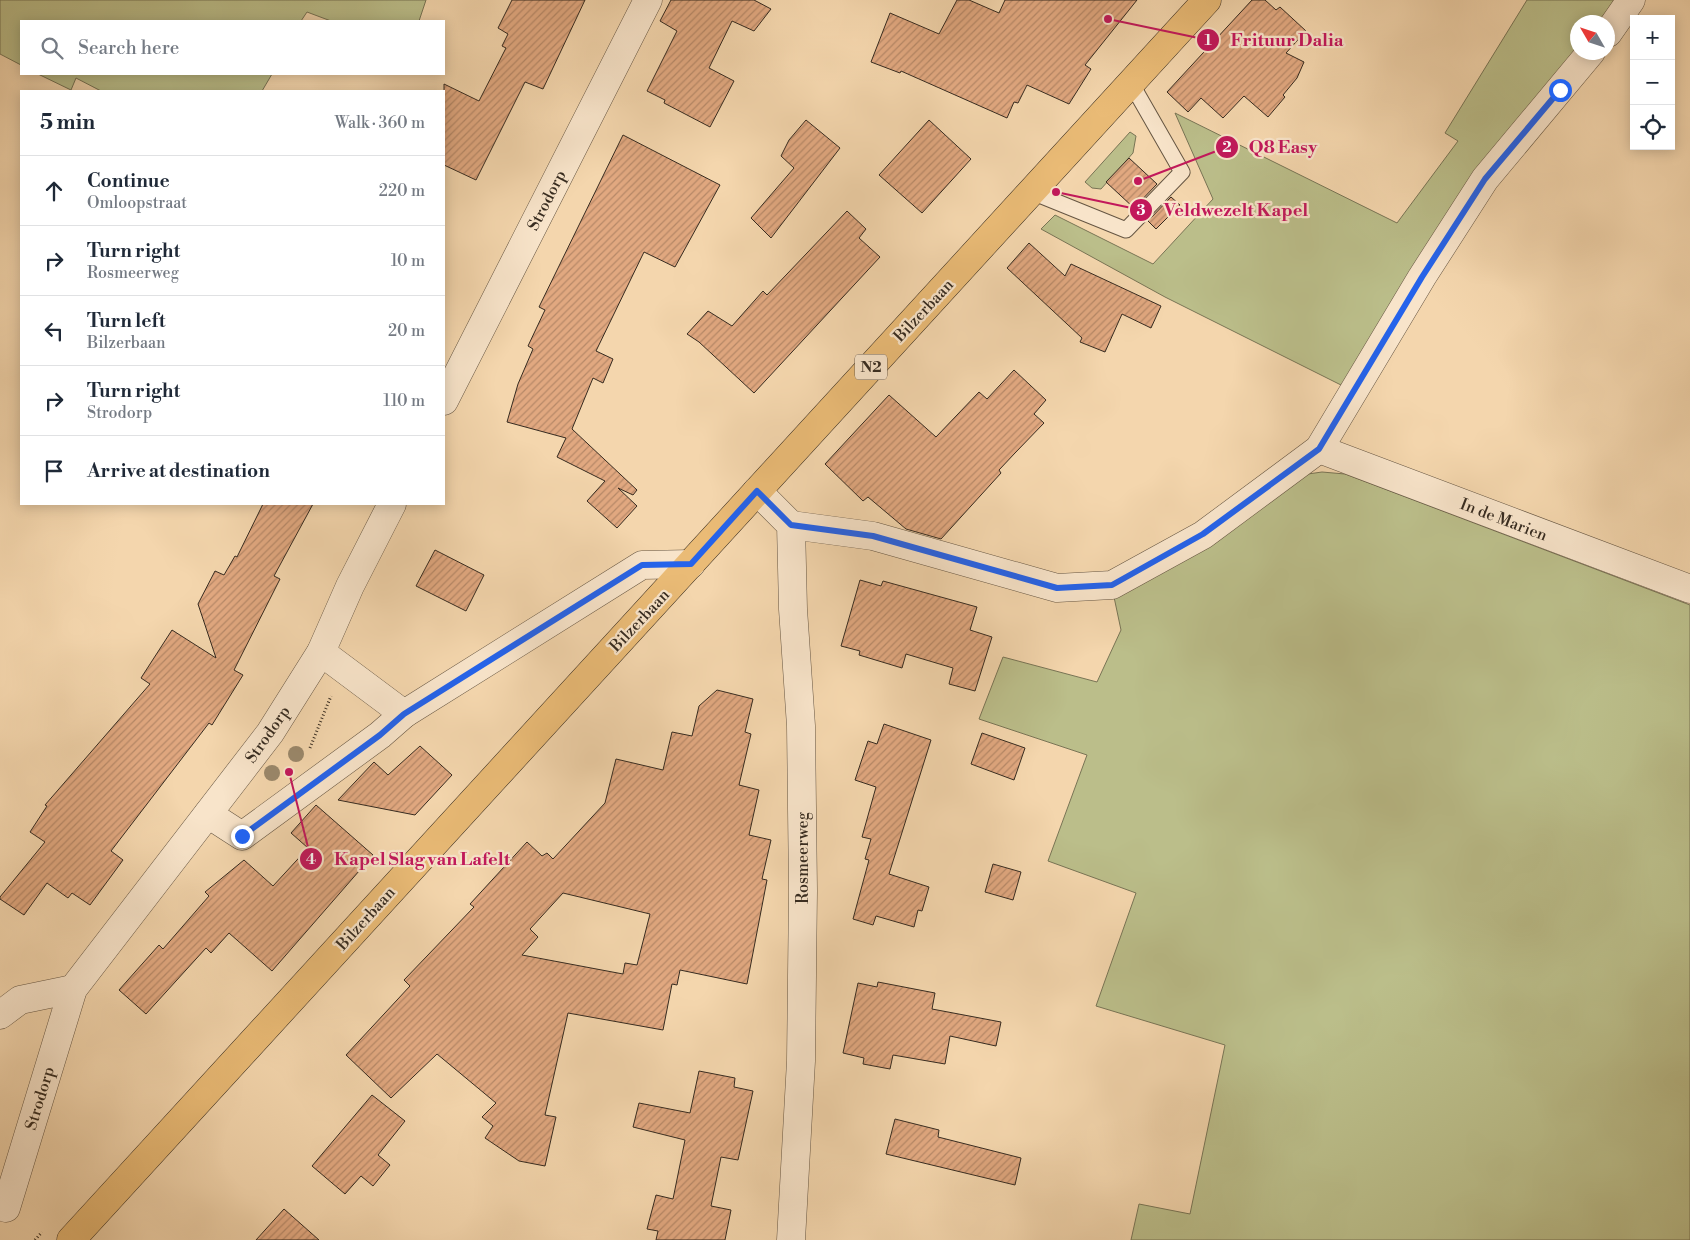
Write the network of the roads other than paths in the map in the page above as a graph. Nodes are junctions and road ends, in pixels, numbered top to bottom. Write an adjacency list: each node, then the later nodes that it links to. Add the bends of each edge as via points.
1 (648, 0): 8 (street, Strodorp)
2 (1207, 0): 6 (main road, Bilzerbaan / N2)
3 (1630, 0): 4 (street)
4 (1615, 22)
5 (1584, 60): 9 (street, via 1485,179)
6 (1131, 83): 7 (main road, Bilzerbaan / N2); 7 (lane, via 1182,172 1126,230)
7 (1032, 192): 10 (main road, Bilzerbaan / N2)
8 (445, 399)
9 (1319, 449): 12 (street, via 1203,534 1112,585 1057,588 873,536); 14 (street, In de Marien)
10 (757, 491): 12 (street); 13 (main road, Bilzerbaan / N2)
11 (391, 505): 15 (street, Strodorp)
12 (791, 525): 22 (street, Rosmeerweg, via 801,726 803,891 800,1061)
13 (691, 564): 16 (street, via 642,565); 21 (main road, Bilzerbaan / N2)
14 (1690, 589)
15 (321, 652): 16 (street); 17 (street, Strodorp, via 270,733)
16 (404, 714): 17 (street, via 242,836)
17 (208, 814): 18 (street, Strodorp)
18 (72, 989): 19 (street, via 20,1000); 20 (street, Strodorp)
19 (0, 1015)
20 (6, 1208)
21 (71, 1240)
22 (791, 1240)

